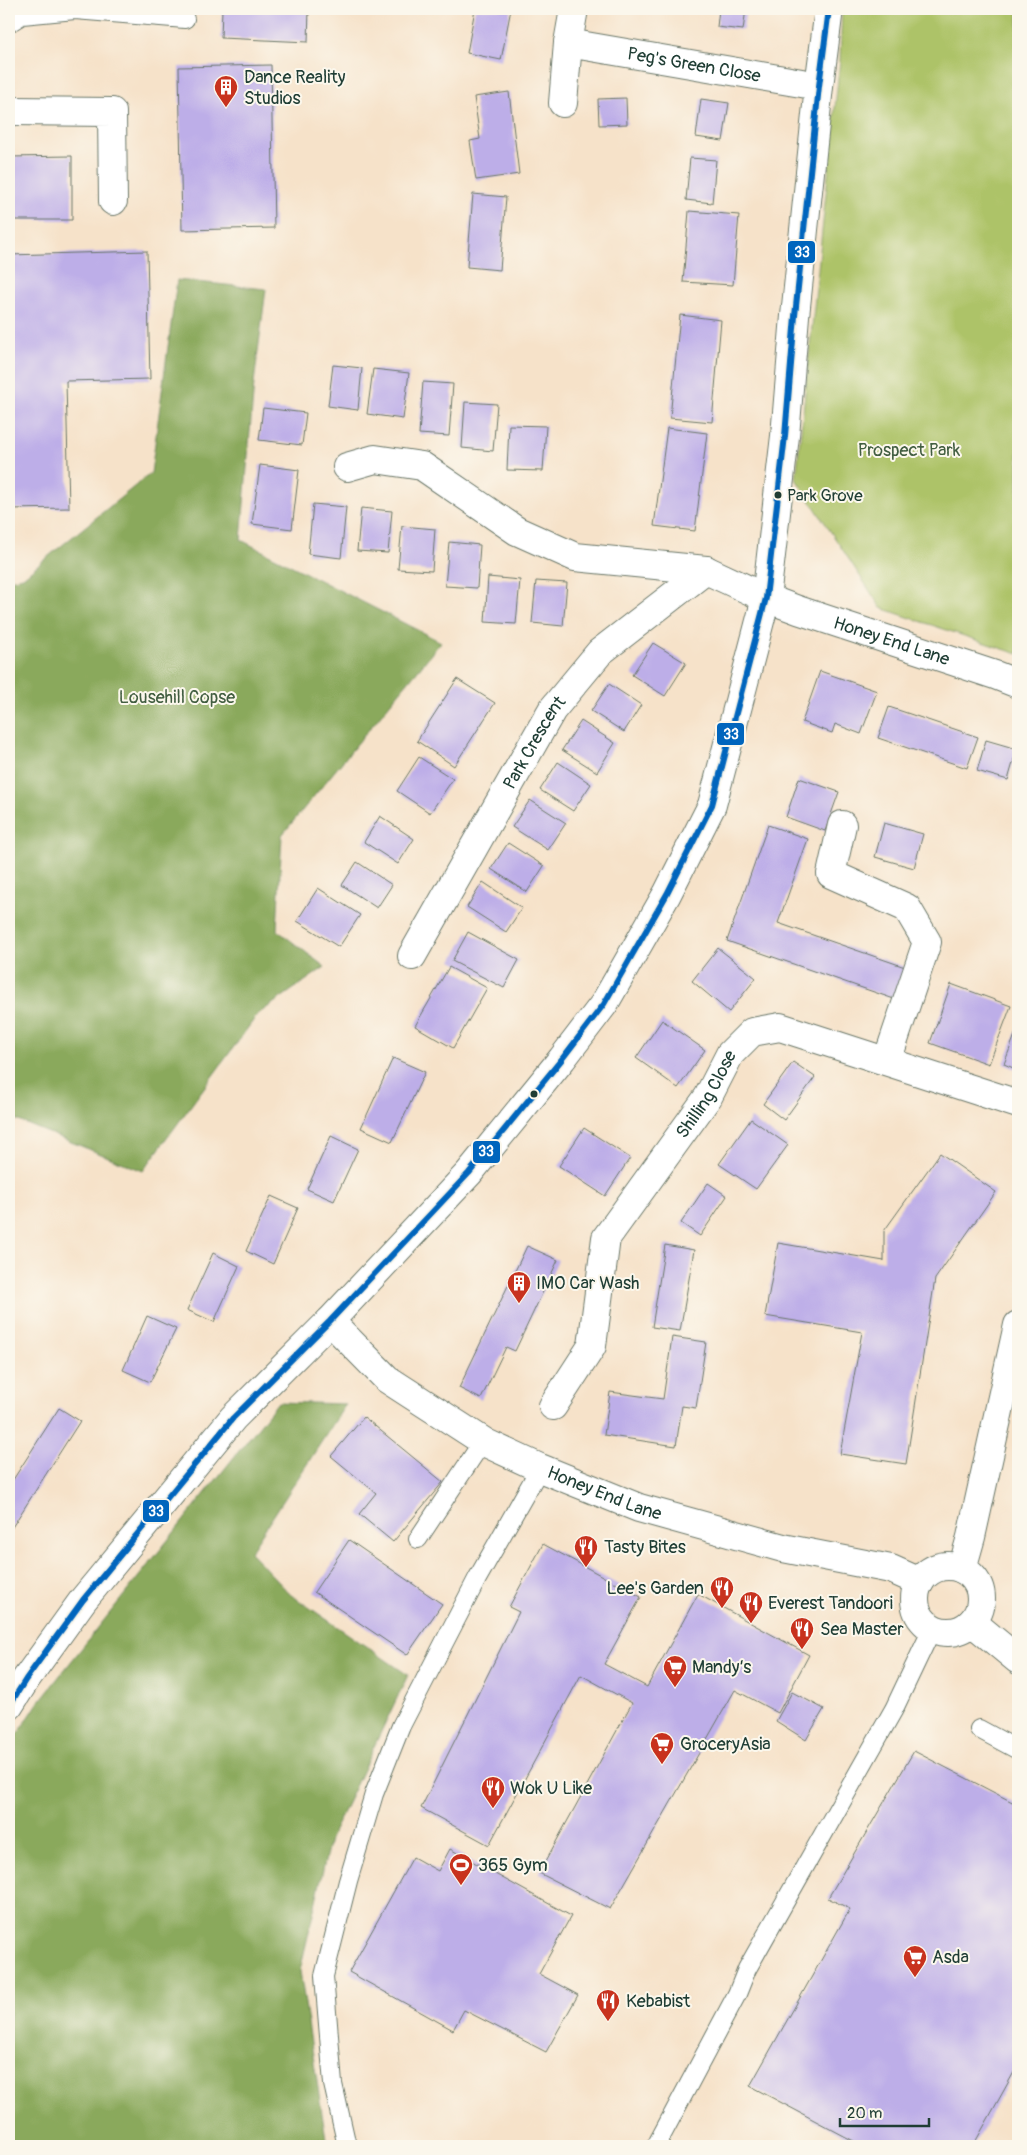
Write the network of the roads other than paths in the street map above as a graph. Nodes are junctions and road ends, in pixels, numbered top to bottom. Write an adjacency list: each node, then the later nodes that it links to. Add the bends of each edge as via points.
1 (574, 9): 5 (street)
2 (829, 9): 6 (street)
3 (185, 19): 4 (lane, via 75,10 22,15)
4 (9, 24)
5 (568, 43): 6 (street, Peg's Green Close); 7 (street)
6 (818, 86): 12 (street, via 785,436)
7 (563, 103)
8 (9, 111): 9 (street, via 112,112)
9 (113, 201)
10 (347, 467): 11 (street, via 375,459 422,466 516,531 575,557)
11 (706, 570): 12 (street); 15 (street, Park Crescent, via 600,652 552,710)
12 (766, 598): 13 (street, Honey End Lane); 18 (street, via 712,805 667,894 604,1004 469,1172)
13 (1018, 684)
14 (842, 825): 16 (street, via 831,874 907,908 927,942)
15 (412, 956)
16 (887, 1061): 17 (street, Shilling Close); 20 (street, Shilling Close, via 780,1027 752,1032 730,1054 708,1097 606,1238 592,1346)
17 (1018, 1104)
18 (330, 1321): 21 (street, Honey End Lane, via 386,1378); 29 (street, via 233,1418 82,1600)
19 (1018, 1325): 24 (street, via 972,1537)
20 (553, 1406)
21 (483, 1441): 22 (street, Honey End Lane); 23 (lane)
22 (540, 1468): 25 (street, Honey End Lane, via 638,1508 783,1548 890,1569); 32 (lane, via 477,1579 401,1726 374,1794 348,1881 324,1976 333,2084)
23 (418, 1539)
24 (962, 1569): 25 (street, via 952,1566 934,1569); 26 (street, via 974,1579 980,1593 981,1603)
25 (920, 1582): 27 (street, via 914,1603 923,1622)
26 (972, 1622): 27 (street, via 953,1632); 28 (street)
27 (932, 1629): 33 (lane, via 894,1709 747,1969 737,1994)
28 (1018, 1660)
29 (9, 1706)
30 (979, 1729): 31 (lane)
31 (1018, 1750)
32 (347, 2146)
33 (656, 2146)

